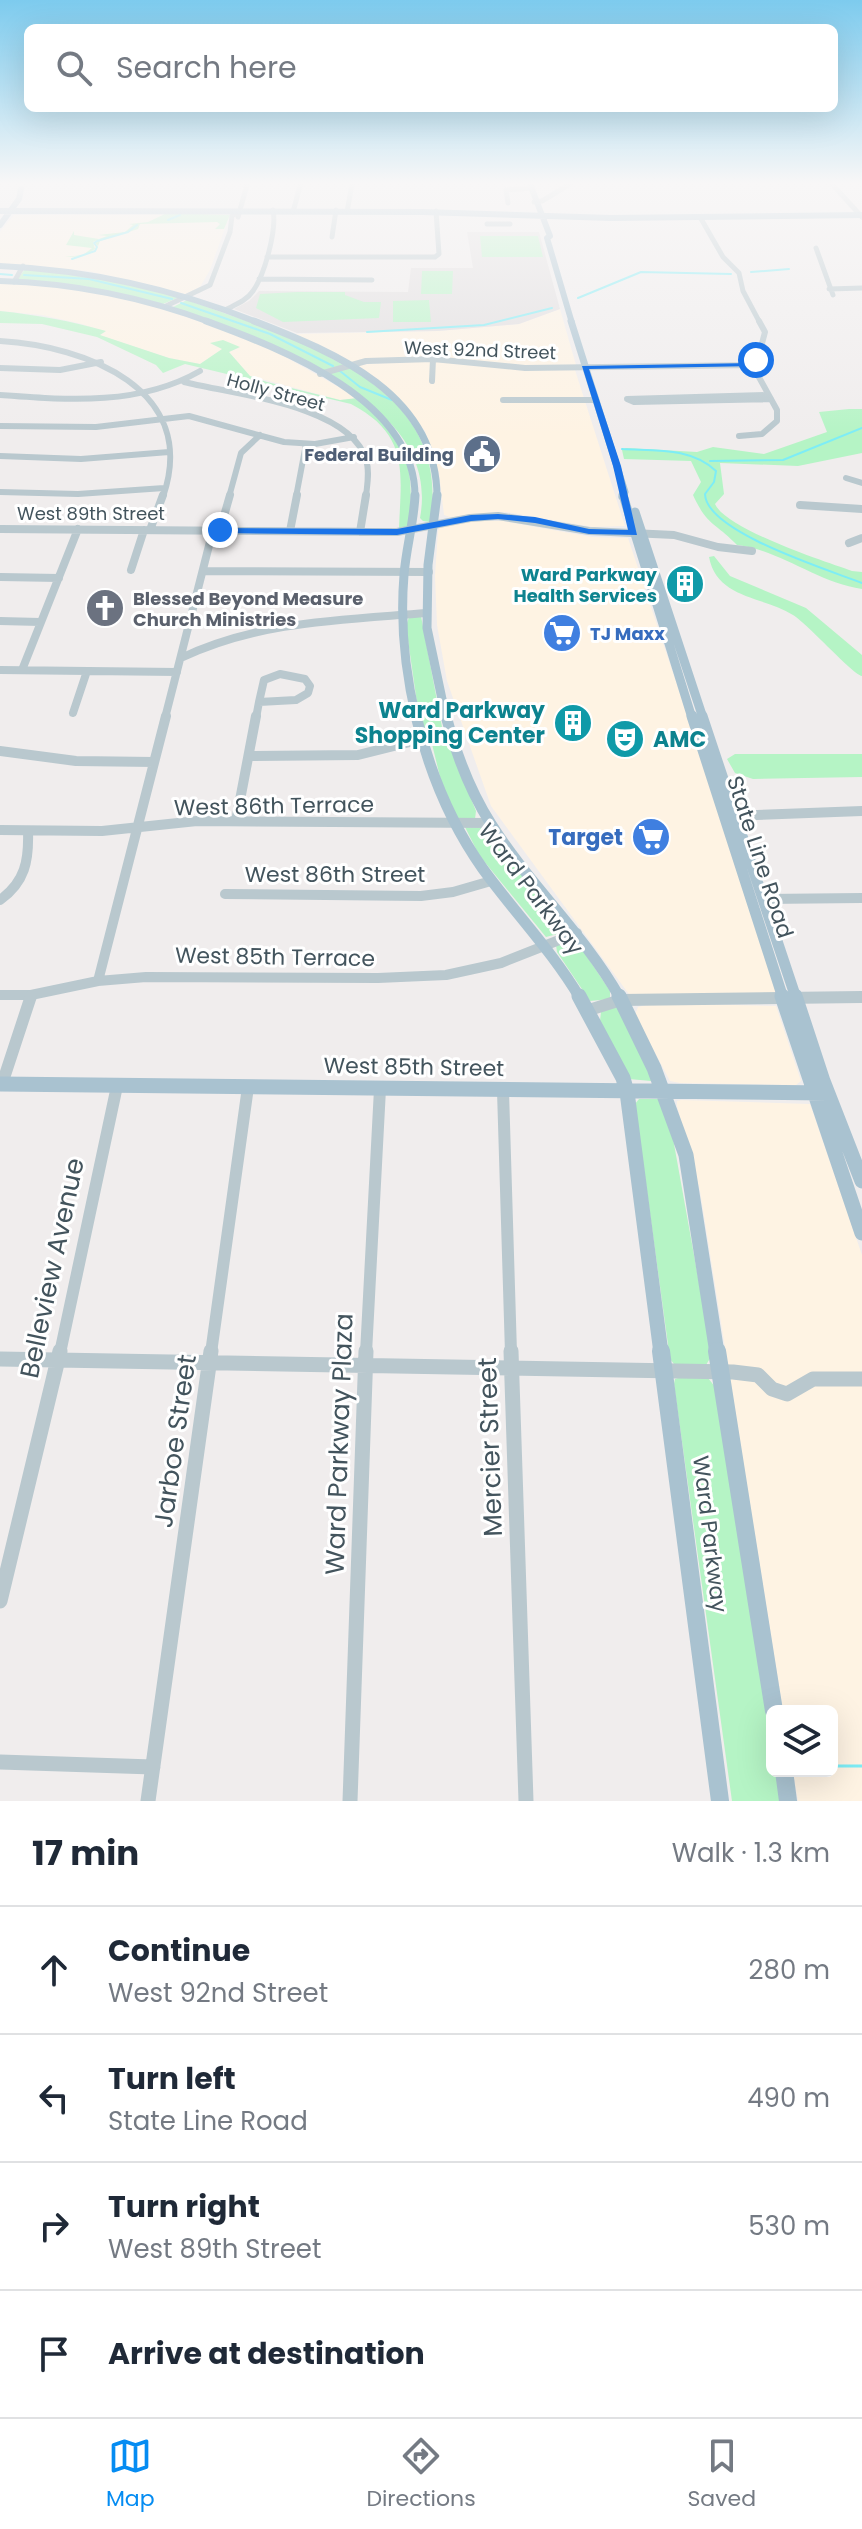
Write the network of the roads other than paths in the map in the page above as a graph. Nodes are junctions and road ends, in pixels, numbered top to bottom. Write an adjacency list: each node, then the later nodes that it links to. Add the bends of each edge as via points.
1 (22, 268): 11 (street)
2 (39, 268): 15 (main road, Ward Parkway, via 115,278)
3 (217, 268): 15 (street, via 211,283)
4 (263, 268): 8 (street)
5 (556, 268): 23 (main road, State Line Road)
6 (735, 268): 22 (street, via 764,328)
7 (823, 268): 13 (street)
8 (259, 279): 9 (street); 17 (street, via 248,299)
9 (372, 280)
10 (0, 281): 11 (main road, Ward Parkway)
11 (14, 282): 16 (main road, Ward Parkway, via 101,290)
12 (862, 288): 13 (street)
13 (829, 289): 14 (street)
14 (833, 295)
15 (187, 297): 16 (street); 17 (main road, Ward Parkway)
16 (166, 306): 26 (main road, Ward Parkway, via 274,347)
17 (227, 309): 21 (main road, Ward Parkway, via 302,339)
18 (0, 341): 20 (street, via 59,348)
19 (433, 359): 21 (street, West 92nd Street); 23 (street, West 92nd Street, via 510,368); 27 (street)
20 (101, 362): 24 (street, via 60,370); 29 (street)
21 (347, 365): 26 (street, West 92nd Street); 48 (main road, Ward Parkway, via 391,395 420,427 435,474)
22 (755, 365): 23 (street, West 92nd Street); 31 (street)
23 (584, 367): 33 (main road, State Line Road)
24 (0, 368)
25 (200, 371): 28 (street)
26 (320, 374): 46 (main road, Ward Parkway, via 354,393 389,423 410,458)
27 (432, 381)
28 (184, 382): 29 (street); 38 (street, Holly Street, via 303,411)
29 (143, 392): 30 (street, via 71,400); 34 (street)
30 (0, 395)
31 (769, 397): 31 (street, via 634,402 627,399); 37 (street, via 778,415 774,426 762,434)
32 (503, 400): 33 (street)
33 (594, 400): 61 (main road, State Line Road)
34 (161, 418): 35 (street, via 81,428); 36 (street, via 199,417); 40 (street)
35 (0, 426)
36 (260, 435): 39 (street); 56 (street, via 241,453)
37 (739, 436)
38 (354, 437): 39 (street); 59 (street, via 365,454 367,470)
39 (306, 444): 58 (street)
40 (169, 452): 41 (street, via 81,459); 44 (street)
41 (0, 456)
42 (846, 478): 43 (street)
43 (862, 483)
44 (164, 488): 45 (street); 55 (street)
45 (0, 492)
46 (417, 498): 52 (main road, via 419,520); 57 (main road, Ward Parkway)
47 (800, 505): 49 (street)
48 (436, 508): 51 (street, via 440,516); 52 (main road, Ward Parkway)
49 (862, 508): 50 (street)
50 (862, 517)
51 (460, 520): 52 (street, West 89th Street); 61 (street, West 89th Street, via 509,517 589,531)
52 (436, 524): 57 (street, West 89th Street); 63 (main road, Ward Parkway)
53 (0, 529): 54 (street, West 89th Street)
54 (78, 529): 55 (street, West 89th Street); 72 (street)
55 (147, 530): 56 (street, West 89th Street); 67 (street)
56 (216, 530): 58 (street, West 89th Street); 68 (street)
57 (410, 530): 60 (street, West 89th Street); 63 (main road, via 426,531); 65 (main road, Ward Parkway)
58 (290, 531): 59 (street, West 89th Street)
59 (360, 532): 60 (street, West 89th Street)
60 (386, 532): 65 (street, via 402,535)
61 (638, 533): 66 (street, West 89th Street); 90 (main road, State Line Road)
62 (862, 538): 64 (street)
63 (432, 540): 70 (main road, Ward Parkway)
64 (849, 543)
65 (408, 544): 69 (main road, Ward Parkway)
66 (752, 551)
67 (131, 570)
68 (203, 571): 69 (street); 77 (street)
69 (404, 572): 70 (street); 74 (main road, Ward Parkway)
70 (429, 572): 73 (main road, Ward Parkway)
71 (0, 577): 72 (street)
72 (59, 578): 76 (street)
73 (426, 613): 74 (street); 84 (main road, Ward Parkway)
74 (402, 615): 77 (street, via 271,625); 85 (main road, Ward Parkway)
75 (0, 621): 76 (street)
76 (40, 622): 79 (street)
77 (181, 658): 81 (street)
78 (0, 670): 79 (street)
79 (22, 670): 80 (street)
80 (87, 671): 81 (street); 83 (street)
81 (177, 672): 88 (street)
82 (259, 702): 82 (street, via 262,682 269,676 300,677 309,683 301,698); 87 (street)
83 (73, 713)
84 (452, 736): 85 (street); 93 (main road, Ward Parkway)
85 (422, 740): 87 (street, via 356,756); 92 (main road, Ward Parkway)
86 (0, 751): 88 (street, via 76,761)
87 (249, 756): 91 (street)
88 (154, 762): 94 (street)
89 (862, 811): 90 (street)
90 (731, 816): 100 (main road, State Line Road); 108 (main road, State Line Road)
91 (236, 821): 92 (street, West 86th Terrace); 94 (street, West 86th Terrace)
92 (453, 823): 93 (street, West 86th Terrace); 97 (main road, Ward Parkway)
93 (489, 823): 102 (main road, Ward Parkway)
94 (137, 828): 96 (street, West 86th Terrace); 104 (street)
95 (0, 830): 96 (street, West 86th Terrace)
96 (28, 831): 101 (street, via 25,877)
97 (491, 881): 98 (street, West 86th Street, via 421,896); 103 (main road, Ward Parkway)
98 (225, 894)
99 (862, 898): 100 (street)
100 (764, 899): 108 (main road, State Line Road)
101 (0, 900)
102 (577, 933): 103 (street, West 85th Terrace); 109 (main road, Ward Parkway)
103 (546, 945): 104 (street, West 85th Terrace, via 467,972 413,978 181,975); 110 (main road, Ward Parkway)
104 (98, 981): 106 (street, West 85th Terrace)
105 (0, 995): 106 (street, West 85th Terrace)
106 (31, 995): 111 (street)
107 (862, 997): 108 (street)
108 (789, 999): 109 (street); 118 (main road, State Line Road)
109 (621, 1000): 110 (street); 117 (main road, Ward Parkway)
110 (589, 1010): 116 (main road, Ward Parkway)
111 (1, 1084): 112 (main road, West 85th Street)
112 (117, 1086): 113 (main road, West 85th Street); 123 (street, Belleview Avenue)
113 (248, 1087): 114 (main road, West 85th Street); 124 (street, Jarboe Street)
114 (380, 1089): 115 (main road, West 85th Street); 125 (street, Ward Parkway Plaza)
115 (503, 1091): 116 (main road, West 85th Street); 126 (street, Mercier Street)
116 (627, 1092): 117 (main road, West 85th Street); 127 (main road, Ward Parkway)
117 (667, 1092): 118 (main road, West 85th Street); 128 (main road, Ward Parkway, via 686,1155)
118 (821, 1093): 119 (main road, State Line Road)
119 (849, 1151): 120 (main road, State Line Road); 121 (main road, State Line Road)
120 (862, 1181)
121 (862, 1233)
122 (0, 1359): 123 (street)
123 (58, 1360): 124 (street); 130 (street, Belleview Avenue)
124 (211, 1363): 125 (street); 133 (street, Jarboe Street)
125 (365, 1366): 126 (street); 136 (street, Ward Parkway Plaza)
126 (512, 1368): 127 (street); 137 (street, Mercier Street)
127 (665, 1371): 128 (street); 138 (main road, Ward Parkway)
128 (719, 1372): 129 (street, via 758,1375 772,1389 787,1394 813,1379); 131 (main road, Ward Parkway)
129 (862, 1379)
130 (0, 1601)
131 (773, 1705)
132 (0, 1762): 133 (street)
133 (153, 1767): 135 (street, Jarboe Street)
134 (785, 1777): 139 (main road)
135 (148, 1801)
136 (350, 1801)
137 (526, 1801)
138 (720, 1801)
139 (788, 1801)

